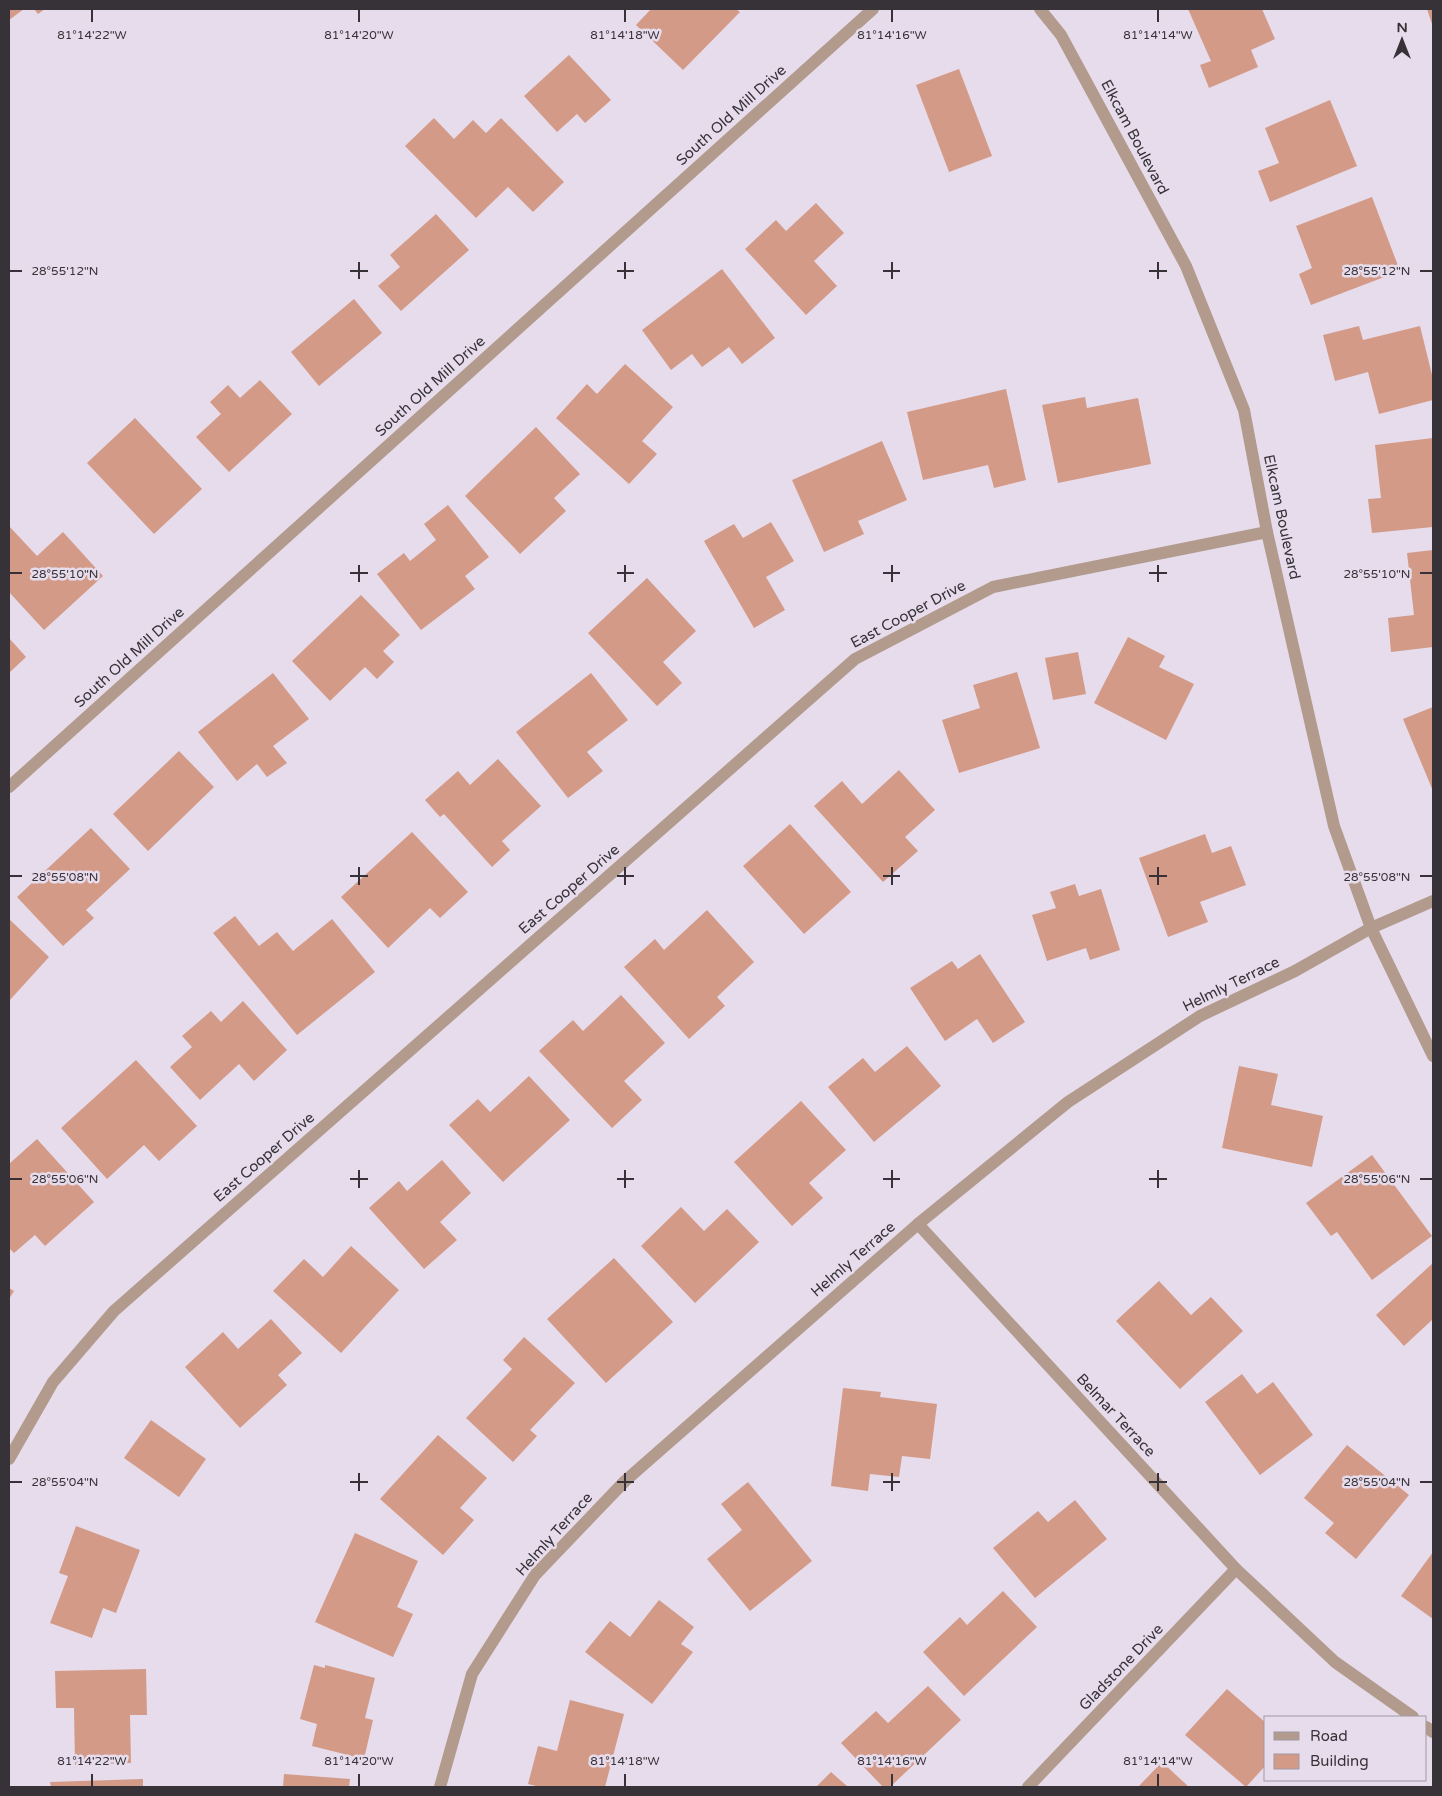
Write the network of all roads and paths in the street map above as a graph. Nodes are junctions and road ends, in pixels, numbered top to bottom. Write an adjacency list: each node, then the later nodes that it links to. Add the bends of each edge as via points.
1 (874, 9): 4 (street, South Old Mill Drive)
2 (1040, 9): 3 (street, Elkcam Boulevard, via 1061,34 1186,266 1244,410)
3 (1267, 532): 6 (street, Elkcam Boulevard, via 1334,826); 9 (street, East Cooper Drive, via 993,587 855,659 114,1310 53,1382)
4 (9, 787)
5 (1433, 901): 6 (street, Helmly Terrace)
6 (1371, 928): 7 (street, Elkcam Boulevard); 8 (street, Helmly Terrace, via 1295,971 1200,1016 1068,1102)
7 (1433, 1056)
8 (918, 1224): 10 (street, Belmar Terrace); 12 (street, Helmly Terrace, via 625,1481 535,1575 472,1674)
9 (9, 1459)
10 (1236, 1570): 11 (street, Belmar Terrace, via 1335,1662); 13 (street, Gladstone Drive)
11 (1411, 1716)
12 (440, 1787)
13 (1028, 1787)

